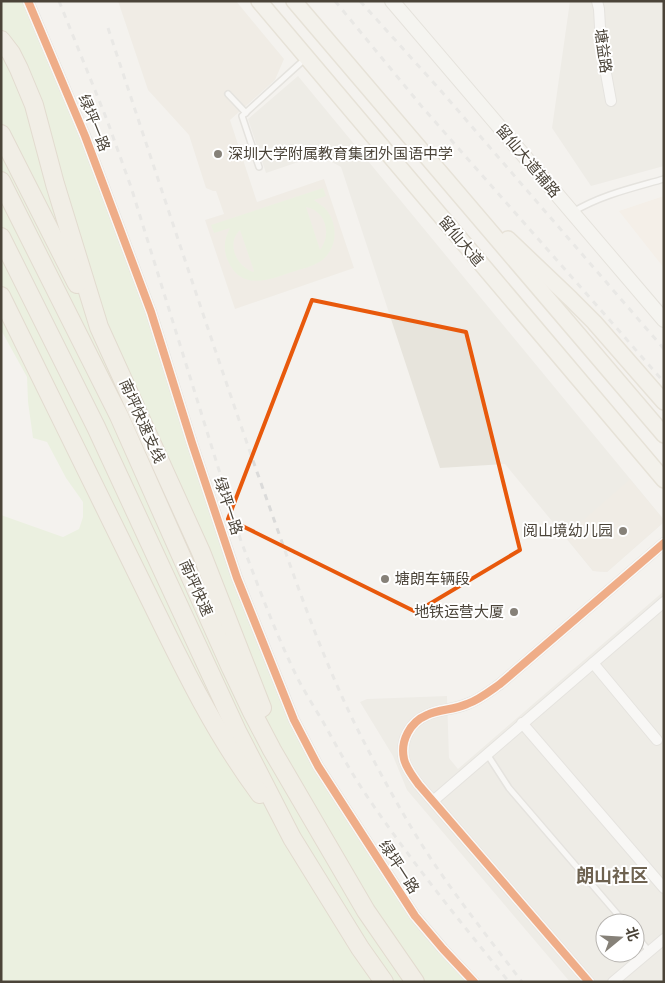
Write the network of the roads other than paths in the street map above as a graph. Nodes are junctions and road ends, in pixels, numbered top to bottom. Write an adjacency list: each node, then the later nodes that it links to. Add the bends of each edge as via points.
1 (28, 1): 42 (street, 绿坪一路, via 85,136 151,312 237,578 294,720 318,766 415,916)
2 (259, 1): 8 (main road, 留仙大道)
3 (294, 1): 14 (main road, 留仙大道)
4 (392, 1): 17 (main road, 留仙大道辅路)
5 (404, 1): 17 (main road, 留仙大道辅路)
6 (597, 1): 10 (street, 塘益路)
7 (1, 40): 22 (highway, 南坪快速支线, via 27,87)
8 (307, 58): 11 (lane); 25 (main road, 留仙大道)
9 (228, 94): 11 (lane)
10 (611, 100)
11 (246, 113): 13 (lane, via 242,116)
12 (1, 134): 22 (highway)
13 (259, 167)
14 (446, 179): 23 (main road, via 571,298); 24 (main road, 留仙大道)
15 (664, 179): 17 (lane, via 608,195)
16 (1, 182): 32 (highway, 南坪快速, via 118,416 251,710)
17 (576, 210): 20 (main road, 留仙大道辅路); 21 (main road, 留仙大道辅路)
18 (1, 237): 34 (highway, 南坪快速, via 96,427 238,731)
19 (1, 296): 34 (highway, via 203,703 229,749)
20 (664, 307)
21 (664, 320)
22 (99, 327): 32 (highway, 南坪快速支线, via 201,552 276,746)
23 (664, 402)
24 (664, 435)
25 (664, 480)
26 (664, 544): 33 (street, via 500,684 480,698 459,708 428,714 410,727 404,743 404,759 408,770)
27 (664, 602): 28 (street)
28 (593, 663): 29 (street); 30 (street)
29 (522, 723): 31 (street); 35 (street)
30 (657, 740)
31 (487, 754): 33 (street); 36 (lane, via 509,788)
32 (299, 796): 41 (highway, 南坪快速, via 366,911)
33 (432, 801): 43 (street)
34 (292, 838): 40 (highway, 南坪快速)
35 (664, 888)
36 (616, 913)
37 (664, 939): 39 (street)
38 (645, 946): 39 (lane)
39 (649, 951): 44 (street)
40 (384, 982)
41 (415, 982)
42 (474, 982)
43 (589, 982)
44 (613, 982)

